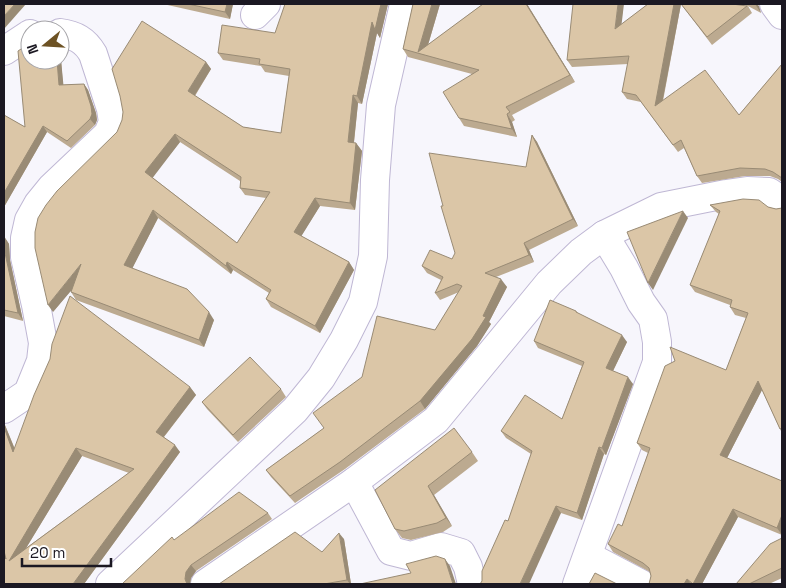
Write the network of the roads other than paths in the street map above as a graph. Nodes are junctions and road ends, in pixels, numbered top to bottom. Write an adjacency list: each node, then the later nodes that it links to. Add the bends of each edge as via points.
1 (404, 4): 12 (street, via 381,105 373,256 363,302 344,340 321,378 295,410)
2 (774, 4): 3 (street)
3 (782, 15)
4 (70, 36): 9 (street, via 82,39 93,54 113,122 108,134 51,188 29,220 25,258 43,343 41,361 28,393)
5 (20, 41): 6 (street)
6 (4, 51)
7 (782, 201): 8 (street, via 769,192 726,194 661,207)
8 (604, 235): 10 (street, via 581,252 549,284 436,420); 11 (street, via 652,319 657,362)
9 (4, 409)
10 (354, 482): 13 (street); 14 (street, via 391,552 411,556 441,547 461,553)
11 (588, 556): 15 (street); 16 (street)
12 (110, 584)
13 (205, 584)
14 (472, 584)
15 (577, 584)
16 (641, 584)

